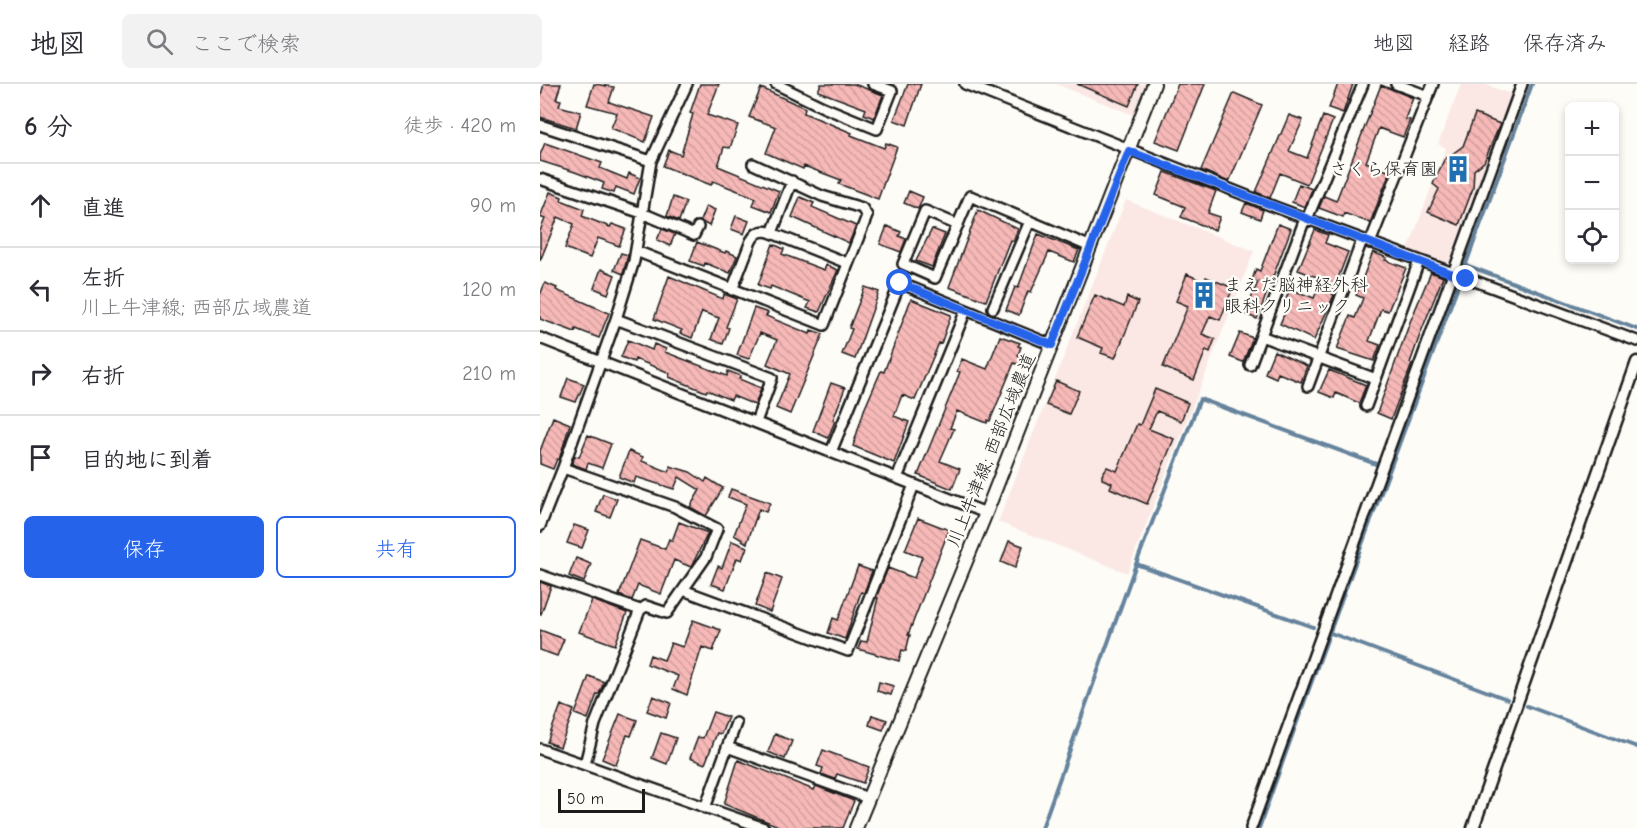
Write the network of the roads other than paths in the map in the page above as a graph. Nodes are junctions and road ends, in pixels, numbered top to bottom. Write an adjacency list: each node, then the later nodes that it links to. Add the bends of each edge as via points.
1 (687, 84): 15 (street)
2 (776, 84): 11 (street)
3 (804, 84): 11 (street)
4 (873, 84): 11 (street, via 892,92 877,129)
5 (965, 84): 14 (street)
6 (1154, 84): 14 (main road, 川上牛津線; 西部広域農道)
7 (1363, 84): 20 (street)
8 (1396, 84): 12 (street)
9 (1433, 84): 12 (street)
10 (1522, 84): 30 (street)
11 (799, 95)
12 (1428, 96): 25 (street)
13 (540, 125): 15 (street)
14 (1129, 151): 20 (street); 26 (main road, 川上牛津線; 西部広域農道)
15 (651, 161): 19 (street)
16 (753, 164): 18 (street)
17 (540, 179): 19 (street)
18 (792, 181): 24 (street); 29 (street, via 822,196 861,208 867,216)
19 (642, 213): 23 (street, via 694,234); 27 (street)
20 (1307, 219): 25 (street); 35 (street)
21 (1030, 221): 22 (street, via 970,196); 26 (street); 32 (street)
22 (958, 225): 22 (street, via 935,278 903,264 925,211)
23 (698, 227)
24 (772, 232): 29 (street); 31 (street, via 765,230 755,235)
25 (1366, 241): 28 (street); 39 (street)
26 (1091, 247): 38 (main road, 川上牛津線; 西部広域農道)
27 (636, 251): 31 (street); 34 (street)
28 (1419, 261): 30 (street); 43 (street)
29 (847, 263): 31 (street, via 824,325)
30 (1452, 274): 37 (street); 64 (street)
31 (732, 290)
32 (993, 308)
33 (966, 310): 38 (street); 47 (street, via 900,283); 49 (street)
34 (616, 319): 40 (street); 46 (street, via 772,378)
35 (1262, 336): 39 (street); 42 (street)
36 (540, 338): 40 (street)
37 (1637, 340)
38 (1052, 345): 51 (main road, 川上牛津線; 西部広域農道)
39 (1319, 357): 43 (street); 44 (street)
40 (601, 361): 46 (street); 48 (street)
41 (1637, 362): 65 (street)
42 (1250, 365)
43 (1376, 379): 45 (street)
44 (1308, 386)
45 (1366, 406)
46 (756, 422): 47 (street)
47 (831, 452): 49 (street)
48 (563, 468): 52 (street); 54 (street, via 675,507 717,530 706,557)
49 (897, 478): 50 (street)
50 (914, 484): 51 (street); 54 (street, via 848,651)
51 (986, 513): 60 (main road, 川上牛津線; 西部広域農道)
52 (540, 526)
53 (540, 575): 55 (street)
54 (683, 590): 55 (street, via 667,613 646,606)
55 (640, 610): 59 (street, via 595,723)
56 (736, 723): 57 (street)
57 (727, 747): 60 (street); 61 (street)
58 (540, 749): 59 (street)
59 (585, 764): 61 (street)
60 (868, 798): 63 (main road, 川上牛津線; 西部広域農道)
61 (705, 808): 62 (street)
62 (764, 828)
63 (856, 828)
64 (1251, 828)
65 (1473, 828)

